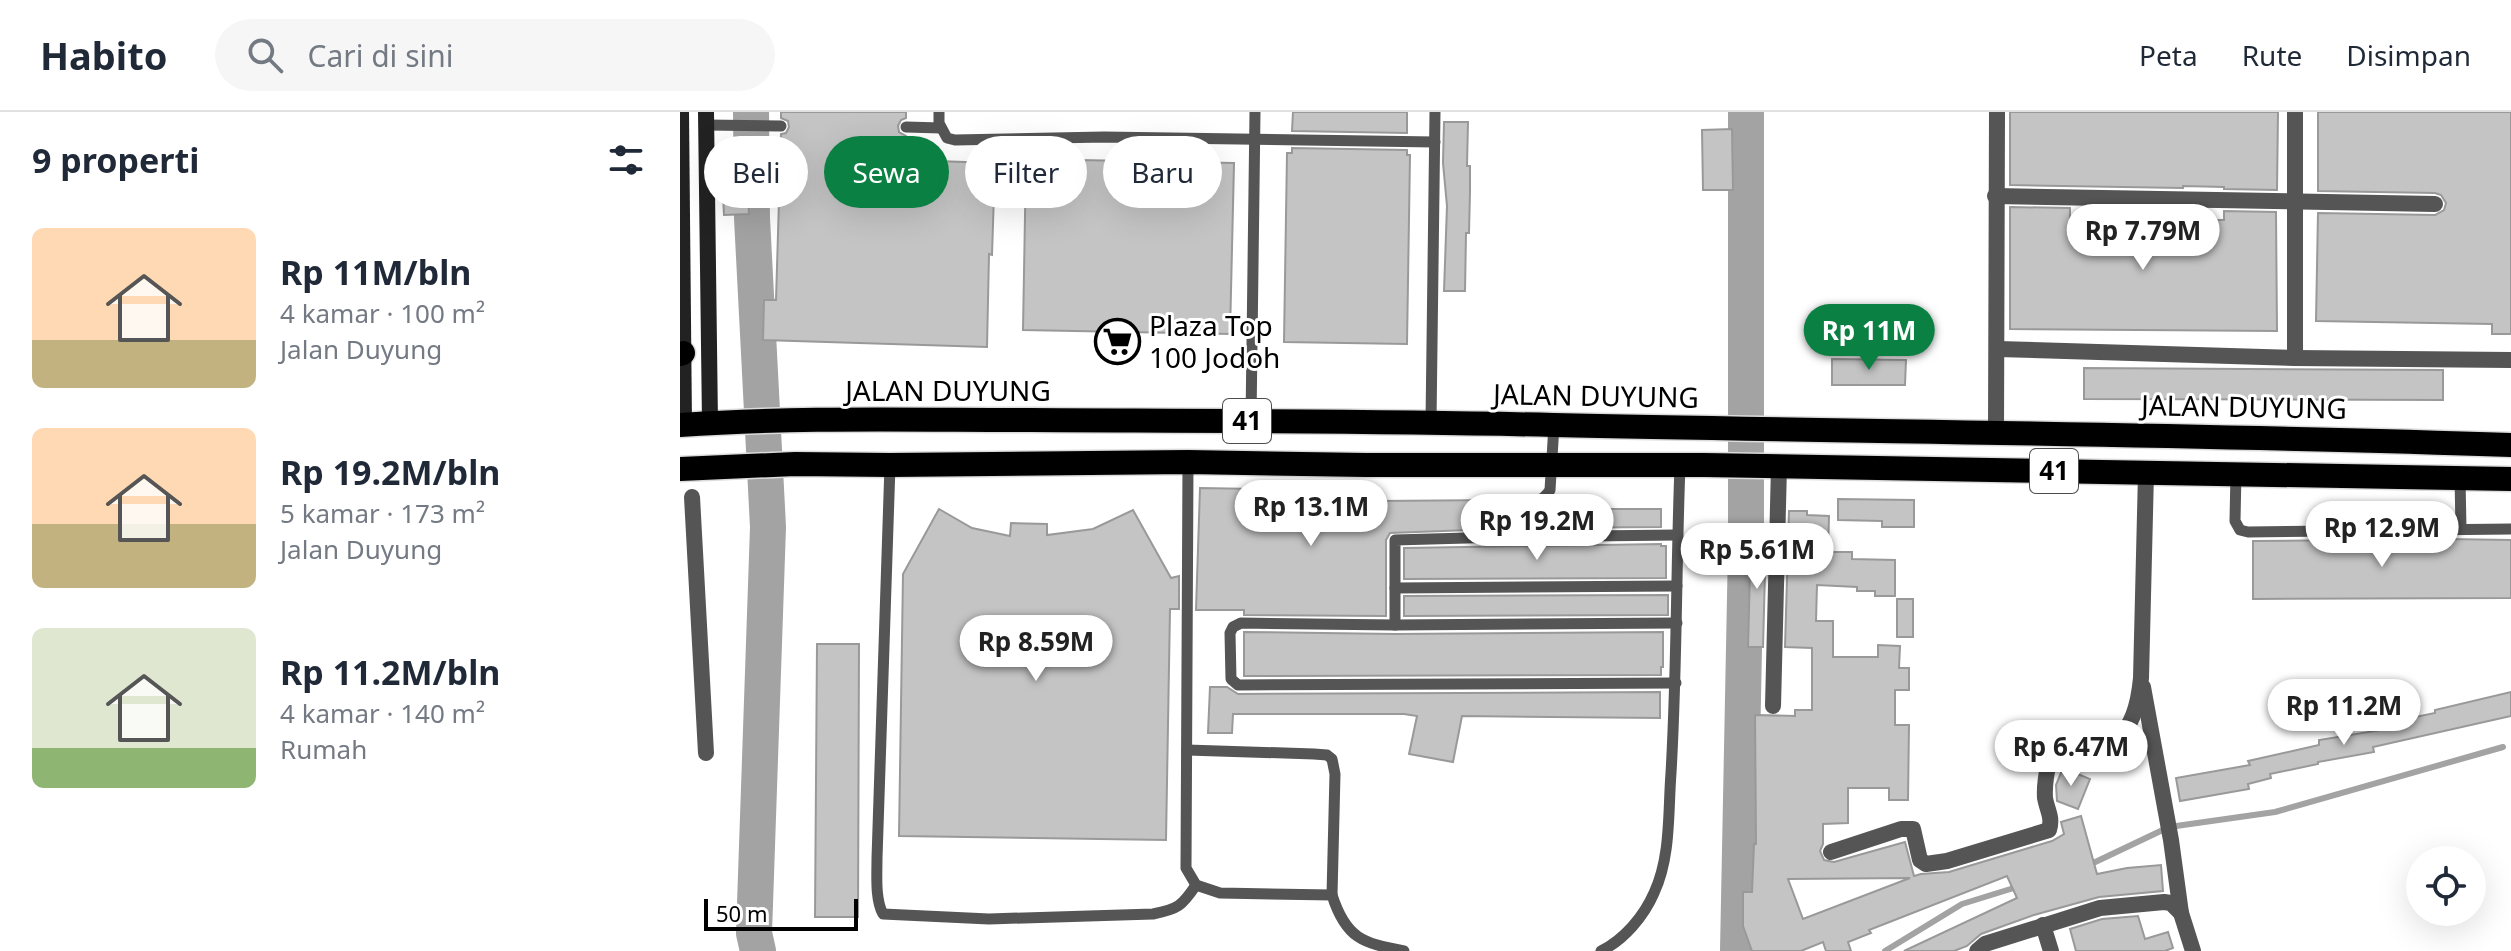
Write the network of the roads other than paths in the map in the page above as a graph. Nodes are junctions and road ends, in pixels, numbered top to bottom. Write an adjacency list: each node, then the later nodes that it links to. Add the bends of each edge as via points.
1 (681, 112): 17 (street)
2 (939, 112): 10 (lane)
3 (1255, 112): 11 (lane)
4 (1435, 112): 12 (lane)
5 (1997, 112): 13 (street)
6 (2295, 112): 14 (street)
7 (706, 118): 8 (lane); 20 (street)
8 (781, 126)
9 (906, 127): 10 (lane)
10 (941, 128): 11 (lane, via 955,140)
11 (1255, 139): 12 (lane); 22 (lane)
12 (1435, 142): 24 (lane)
13 (1995, 196): 14 (street); 16 (street)
14 (2294, 200): 15 (street); 18 (street)
15 (2435, 204)
16 (1998, 349): 18 (street); 27 (street)
17 (682, 357): 20 (street); 25 (street)
18 (2295, 358): 19 (street)
19 (2511, 360)
20 (709, 362): 23 (street)
21 (952, 420): 22 (highway, JALAN DUYUNG / 41); 23 (highway, JALAN DUYUNG / 41); 31 (highway)
22 (1251, 421): 24 (highway, JALAN DUYUNG / 41)
23 (718, 422): 25 (highway, JALAN DUYUNG / 41)
24 (1431, 422): 26 (highway, JALAN DUYUNG / 41)
25 (682, 424)
26 (1554, 425): 27 (highway, JALAN DUYUNG / 41); 33 (lane)
27 (1996, 432): 28 (highway, JALAN DUYUNG / 41)
28 (2340, 439): 29 (highway, JALAN DUYUNG / 41); 39 (highway)
29 (2511, 445)
30 (1188, 462): 31 (highway, 41); 33 (highway, 41); 54 (lane)
31 (950, 464): 32 (highway, 41)
32 (890, 465): 36 (highway, 41); 57 (lane, via 877,858 883,914 989,919 1153,914 1174,910)
33 (1552, 465): 34 (highway, 41); 46 (lane, via 1547,495 1509,509)
34 (1680, 466): 35 (highway, 41); 45 (lane)
35 (1774, 466): 37 (highway, 41); 53 (street)
36 (684, 468): 42 (street)
37 (2146, 473): 38 (highway, 41); 51 (street)
38 (2236, 473): 39 (highway, 41); 43 (lane, via 2235,521 2248,532)
39 (2338, 476): 40 (highway, 41)
40 (2460, 478): 41 (highway, 41); 43 (lane)
41 (2511, 479)
42 (686, 498): 55 (street)
43 (2461, 529): 44 (lane)
44 (2511, 529)
45 (1677, 535): 46 (lane); 47 (lane)
46 (1503, 537): 48 (lane, via 1397,539)
47 (1677, 586): 48 (lane); 49 (lane)
48 (1395, 588): 50 (lane)
49 (1677, 623): 50 (lane); 52 (lane)
50 (1395, 625): 52 (lane, via 1241,623 1230,633 1231,679 1238,685)
51 (2141, 678): 56 (street, via 2122,735 2088,742 2065,733 2057,738 2045,798 2051,826 2045,833 1929,864 1920,860 1913,829); 59 (street)
52 (1676, 683): 62 (lane, via 1666,847 1655,893 1636,923)
53 (1773, 706)
54 (1187, 750): 57 (lane, via 1186,868); 58 (lane, via 1332,759)
55 (706, 753)
56 (1831, 852)
57 (1196, 885): 58 (lane, via 1220,893)
58 (1332, 895): 61 (lane, via 1355,937)
59 (2181, 913): 60 (street, via 2171,903 2154,902 2100,908); 65 (street)
60 (2043, 925): 63 (street); 64 (street)
61 (1404, 951)
62 (1601, 951)
63 (1977, 951)
64 (2051, 951)
65 (2193, 951)

